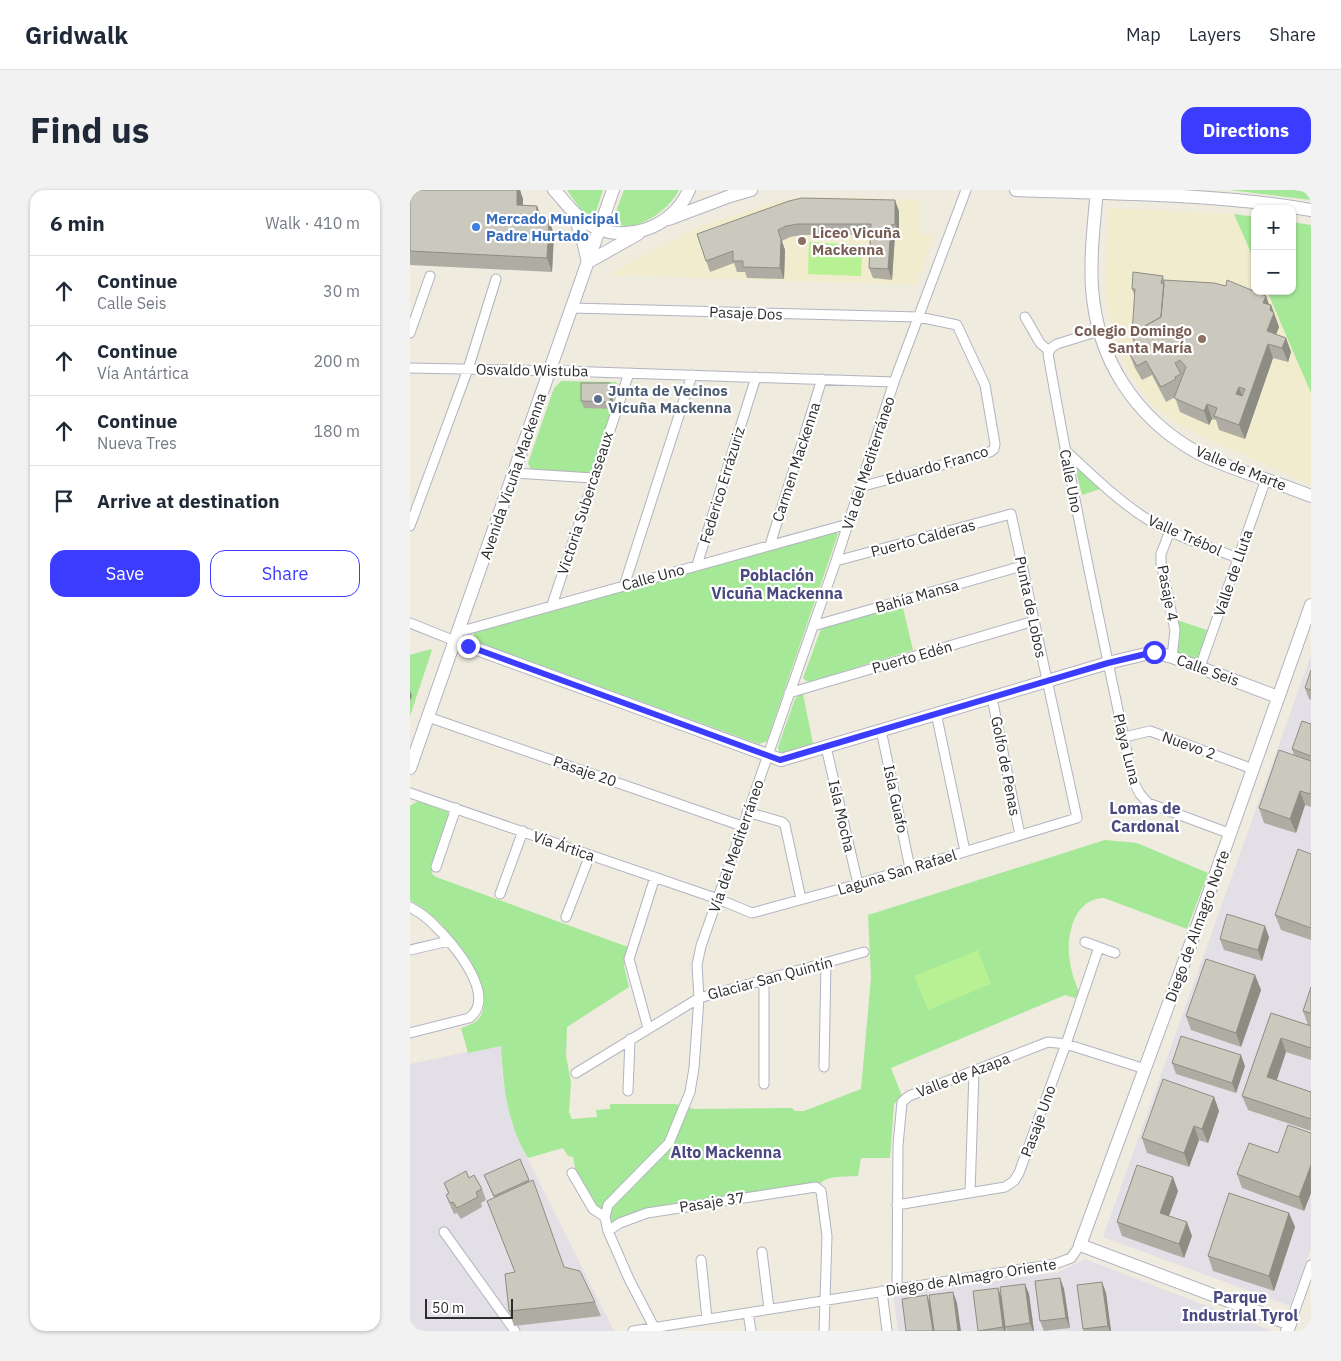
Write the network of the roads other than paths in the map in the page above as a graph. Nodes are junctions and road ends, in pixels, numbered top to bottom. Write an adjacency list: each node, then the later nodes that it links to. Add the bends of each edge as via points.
1 (554, 190): 8 (street)
2 (613, 190): 12 (street, Avenida Vicuña Mackenna)
3 (689, 190): 10 (street, via 677,209)
4 (751, 190): 10 (street)
5 (966, 190): 17 (street, Vía del Mediterráneo)
6 (1016, 190): 7 (street)
7 (1096, 192): 9 (street, via 1248,201); 19 (street, Valle de Marte, via 1092,287)
8 (564, 200): 12 (street, via 586,223); 13 (street, via 581,232)
9 (1311, 210)
10 (662, 222): 11 (street)
11 (647, 229): 12 (street, via 627,233); 13 (street)
12 (600, 230): 13 (street, Avenida Vicuña Mackenna)
13 (588, 262): 16 (street, Avenida Vicuña Mackenna)
14 (430, 276): 20 (street)
15 (496, 279): 23 (street)
16 (572, 308): 17 (street, Pasaje Dos); 24 (street, Avenida Vicuña Mackenna)
17 (919, 317): 29 (street, Vía del Mediterráneo); 34 (street, Eduardo Franco, via 960,327 985,385 996,444 990,452)
18 (1025, 317): 21 (street, via 1040,343)
19 (1099, 331): 21 (street, via 1057,344); 33 (street, Valle de Marte, via 1118,376 1140,406 1166,432 1199,454)
20 (410, 333)
21 (1049, 351): 30 (street, Calle Uno)
22 (410, 368): 23 (street, Osvaldo Wistuba)
23 (468, 369): 24 (street, Osvaldo Wistuba); 38 (street)
24 (550, 370): 25 (street, Osvaldo Wistuba); 31 (street, Avenida Vicuña Mackenna)
25 (629, 373): 26 (street, Osvaldo Wistuba); 32 (street, Victoria Subercaseaux)
26 (692, 375): 27 (street, Osvaldo Wistuba); 45 (street)
27 (756, 377): 28 (street, Osvaldo Wistuba); 43 (street, Federico Errázuriz)
28 (822, 379): 29 (street, Osvaldo Wistuba); 40 (street, Carmen Mackenna)
29 (894, 382): 34 (street, Vía del Mediterráneo)
30 (1065, 450): 39 (street, Valle Trébol, via 1130,507); 53 (street, Calle Uno)
31 (514, 474): 32 (street); 51 (street, Avenida Vicuña Mackenna)
32 (593, 478): 46 (street, Victoria Subercaseaux)
33 (1266, 479): 35 (street, Valle de Marte); 41 (street, Valle de Lluta)
34 (860, 486): 37 (street, Vía del Mediterráneo)
35 (1311, 496)
36 (1010, 514): 42 (street, Puerto Calderas); 44 (street, Punta de Lobos)
37 (848, 524): 40 (street, Calle Uno); 42 (street, Vía del Mediterráneo)
38 (410, 526)
39 (1170, 531): 41 (street, Valle Trébol); 52 (street, Pasaje 4, via 1161,563 1175,630)
40 (770, 545): 43 (street, Calle Uno)
41 (1238, 558): 54 (street, Valle de Lluta)
42 (836, 561): 50 (street, Vía del Mediterráneo)
43 (697, 565): 45 (street, Calle Uno)
44 (1022, 566): 48 (street, Punta de Lobos); 50 (street, Bahía Mansa)
45 (624, 586): 46 (street, Calle Uno)
46 (552, 605): 51 (street, Calle Uno)
47 (1311, 605): 57 (street, Diego de Almagro Norte)
48 (1034, 621): 55 (street, Punta de Lobos); 56 (street, Puerto Edén)
49 (410, 623): 51 (street)
50 (813, 626): 56 (street, Vía del Mediterráneo)
51 (456, 637): 60 (street, Avenida Vicuña Mackenna); 64 (street, Calle Seis)
52 (1172, 657): 53 (street, Calle Seis, via 1154,652); 54 (street, Calle Seis)
53 (1108, 663): 55 (street, Calle Seis); 62 (street, Playa Luna)
54 (1200, 667): 57 (street, Calle Seis)
55 (1047, 682): 58 (street, Calle Seis); 70 (street, Punta de Lobos)
56 (789, 693): 64 (street, Vía del Mediterráneo)
57 (1278, 697): 66 (street, Diego de Almagro Norte)
58 (992, 698): 59 (street, Calle Seis); 74 (street, Golfo de Penas)
59 (936, 713): 61 (street, Calle Seis); 75 (street)
60 (428, 717): 65 (street, Avenida Vicuña Mackenna); 71 (street, Pasaje 20)
61 (881, 730): 63 (street, Calle Seis); 78 (street, Isla Guafo)
62 (1124, 737): 66 (street, Nuevo 2, via 1150,731); 73 (street, Playa Luna, via 1133,781 1148,803)
63 (826, 747): 64 (street, Calle Seis, via 784,760); 80 (street, Isla Mocha)
64 (768, 756): 69 (street, Vía del Mediterráneo)
65 (411, 764)
66 (1254, 768): 73 (street, Diego de Almagro Norte)
67 (410, 792): 68 (street, Vía Ártica)
68 (456, 808): 72 (street, Vía Ártica); 77 (street)
69 (748, 812): 71 (street, Vía del Mediterráneo); 83 (street, via 784,825)
70 (1077, 818): 74 (street, Laguna San Rafael)
71 (742, 826): 82 (street, Vía del Mediterráneo)
72 (523, 831): 76 (street, Vía Ártica); 81 (street)
73 (1230, 834): 100 (street, Diego de Almagro Norte)
74 (1020, 835): 75 (street, Laguna San Rafael)
75 (966, 851): 78 (street, Laguna San Rafael)
76 (590, 855): 79 (street, Vía Ártica); 85 (street)
77 (436, 867)
78 (910, 868): 80 (street, Laguna San Rafael)
79 (655, 877): 82 (street, Vía Ártica); 95 (street, via 629,959)
80 (858, 884): 83 (street, Laguna San Rafael)
81 (500, 894)
82 (718, 899): 83 (street, Laguna San Rafael, via 752,913); 94 (street, Vía del Mediterráneo, via 698,955)
83 (801, 899)
84 (410, 907): 86 (street, via 434,924)
85 (566, 916)
86 (449, 941): 89 (street); 96 (street, via 478,989 476,1012 469,1018)
87 (1085, 942): 88 (street)
88 (1098, 947): 91 (street); 98 (street, Pasaje Uno)
89 (410, 950)
90 (864, 952): 92 (street, Glaciar San Quintín)
91 (1115, 953)
92 (826, 963): 93 (street, Glaciar San Quintín); 99 (street)
93 (764, 980): 94 (street, Glaciar San Quintín); 103 (street)
94 (699, 998): 95 (street, Glaciar San Quintín); 108 (street, Vía del Mediterráneo, via 693,1081 677,1127 669,1143 608,1205)
95 (648, 1028): 97 (street, Glaciar San Quintín)
96 (410, 1033)
97 (630, 1039): 102 (street, Glaciar San Quintín); 104 (street)
98 (1066, 1044): 100 (street, Valle de Azapa); 101 (street, Valle de Azapa, via 1048,1042); 106 (street, Pasaje Uno, via 1014,1181 1005,1187)
99 (824, 1067)
100 (1146, 1070): 111 (street, Diego de Almagro Norte)
101 (974, 1072): 106 (street); 107 (street, Valle de Azapa, via 909,1096 902,1102)
102 (576, 1073)
103 (764, 1084)
104 (628, 1091)
105 (572, 1173): 108 (street, via 592,1209)
106 (970, 1193): 107 (street, Pasaje Uno)
107 (897, 1205): 115 (street, Valle de Azapa)
108 (606, 1217): 109 (street)
109 (608, 1231): 117 (street, Pasaje 37, via 647,1213 819,1188 827,1236); 122 (street)
110 (444, 1232): 123 (street)
111 (1080, 1245): 115 (street, Diego de Almagro Oriente, via 1071,1258 1055,1264); 121 (street)
112 (762, 1252): 118 (street)
113 (701, 1260): 120 (street)
114 (1311, 1265): 121 (street)
115 (897, 1289): 116 (street, Diego de Almagro Oriente)
116 (882, 1291): 117 (street, Diego de Almagro Oriente); 127 (street)
117 (824, 1301): 118 (street, Diego de Almagro Oriente); 126 (street)
118 (769, 1309): 119 (street, Diego de Almagro Oriente)
119 (748, 1313): 120 (street, Diego de Almagro Oriente); 125 (street)
120 (707, 1319): 122 (street, Diego de Almagro Oriente)
121 (1288, 1328)
122 (655, 1329): 124 (street, Diego de Almagro Oriente)
123 (515, 1331)
124 (633, 1331)
125 (751, 1331)
126 (824, 1331)
127 (886, 1331)

